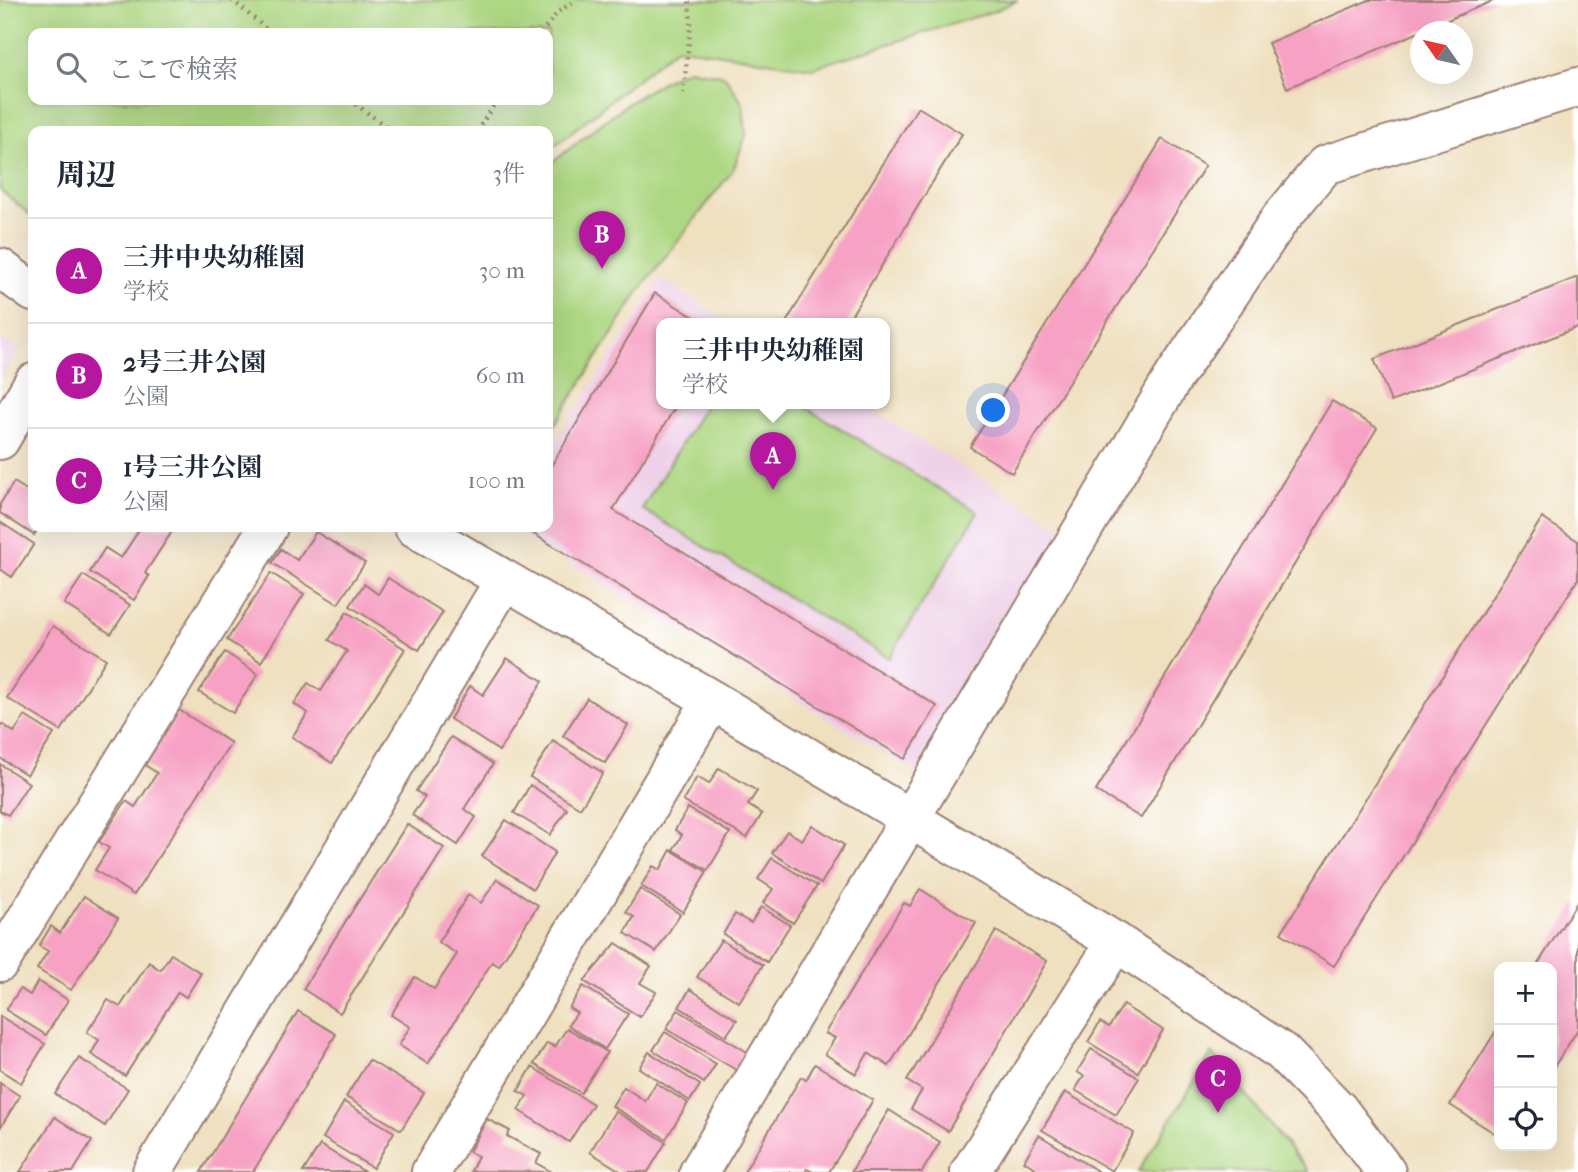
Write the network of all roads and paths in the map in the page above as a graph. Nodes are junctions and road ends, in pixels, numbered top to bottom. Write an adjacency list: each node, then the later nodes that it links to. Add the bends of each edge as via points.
1 (232, 0): 4 (path)
2 (576, 0): 5 (path)
3 (689, 0): 7 (path)
4 (265, 28)
5 (545, 28)
6 (1578, 87): 20 (street, via 1325,165 1280,219 1173,378)
7 (683, 94)
8 (357, 105): 10 (path)
9 (494, 105): 11 (path)
10 (385, 126)
11 (480, 126)
12 (0, 268): 13 (street)
13 (28, 288)
14 (28, 392): 15 (street)
15 (0, 440)
16 (265, 532): 22 (street)
17 (422, 532): 18 (street)
18 (504, 581): 19 (street); 23 (street)
19 (712, 700): 20 (street); 24 (street)
20 (912, 818): 21 (street); 25 (street)
21 (1116, 942): 26 (street); 27 (street, via 1282,1052 1338,1108)
22 (0, 961)
23 (152, 1172)
24 (431, 1172)
25 (699, 1172)
26 (970, 1172)
27 (1385, 1172)

